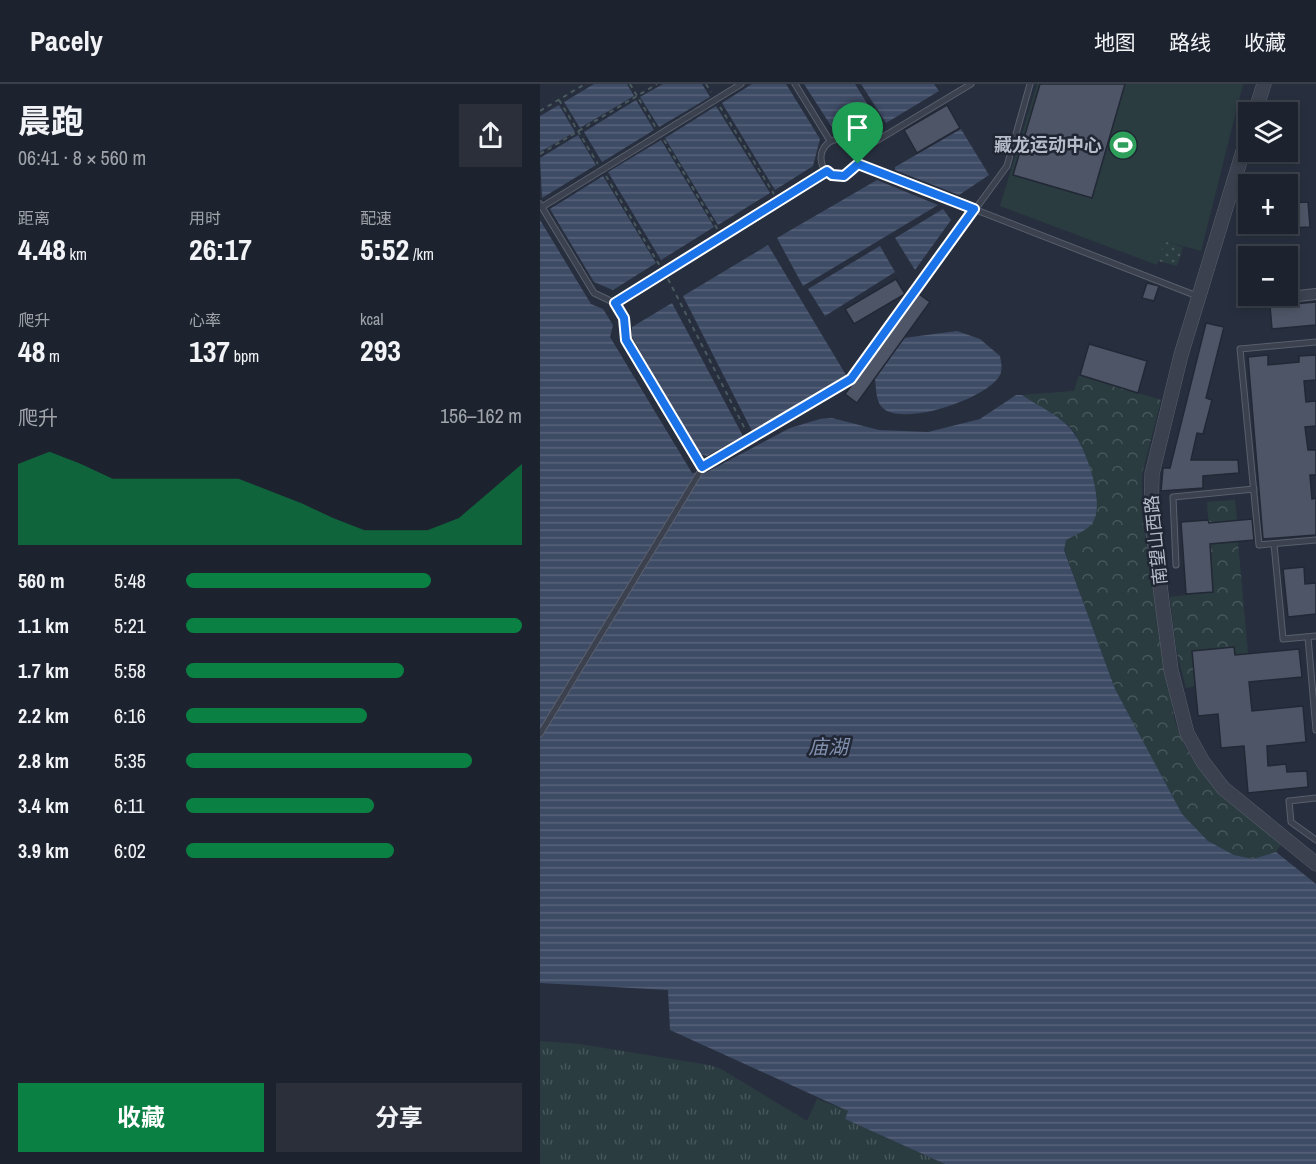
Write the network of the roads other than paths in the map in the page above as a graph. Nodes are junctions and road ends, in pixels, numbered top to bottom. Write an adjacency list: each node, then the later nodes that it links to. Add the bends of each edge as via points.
1 (741, 84): 12 (lane)
2 (795, 84): 7 (lane)
3 (971, 84): 8 (lane)
4 (1030, 84): 13 (lane, via 1007,166)
5 (1264, 84): 6 (street)
6 (1258, 102)
7 (830, 141): 8 (lane, via 847,140); 11 (lane, via 821,155)
8 (858, 152): 10 (lane)
9 (1240, 162): 16 (street, 南望山西路)
10 (858, 164): 11 (lane, via 844,176); 13 (lane)
11 (827, 171): 17 (lane)
12 (541, 205): 17 (lane, via 594,293)
13 (974, 209): 16 (lane); 19 (lane, via 851,379)
14 (1316, 294): 15 (street)
15 (1298, 296)
16 (1198, 297): 30 (street, 南望山西路, via 1150,487 1177,700 1187,733 1213,776)
17 (615, 303): 19 (lane, via 624,318 626,340)
18 (1316, 342): 20 (lane, via 1240,349)
19 (702, 467): 27 (lane)
20 (1254, 489): 22 (lane, via 1259,545); 23 (lane, via 1173,497)
21 (1316, 540): 22 (lane)
22 (1274, 544): 25 (lane, via 1282,639)
23 (1176, 566)
24 (1316, 636): 25 (lane)
25 (1308, 637): 26 (lane)
26 (1316, 729)
27 (540, 734)
28 (1316, 798): 29 (lane, via 1288,801 1291,822)
29 (1316, 840)
30 (1316, 864)

